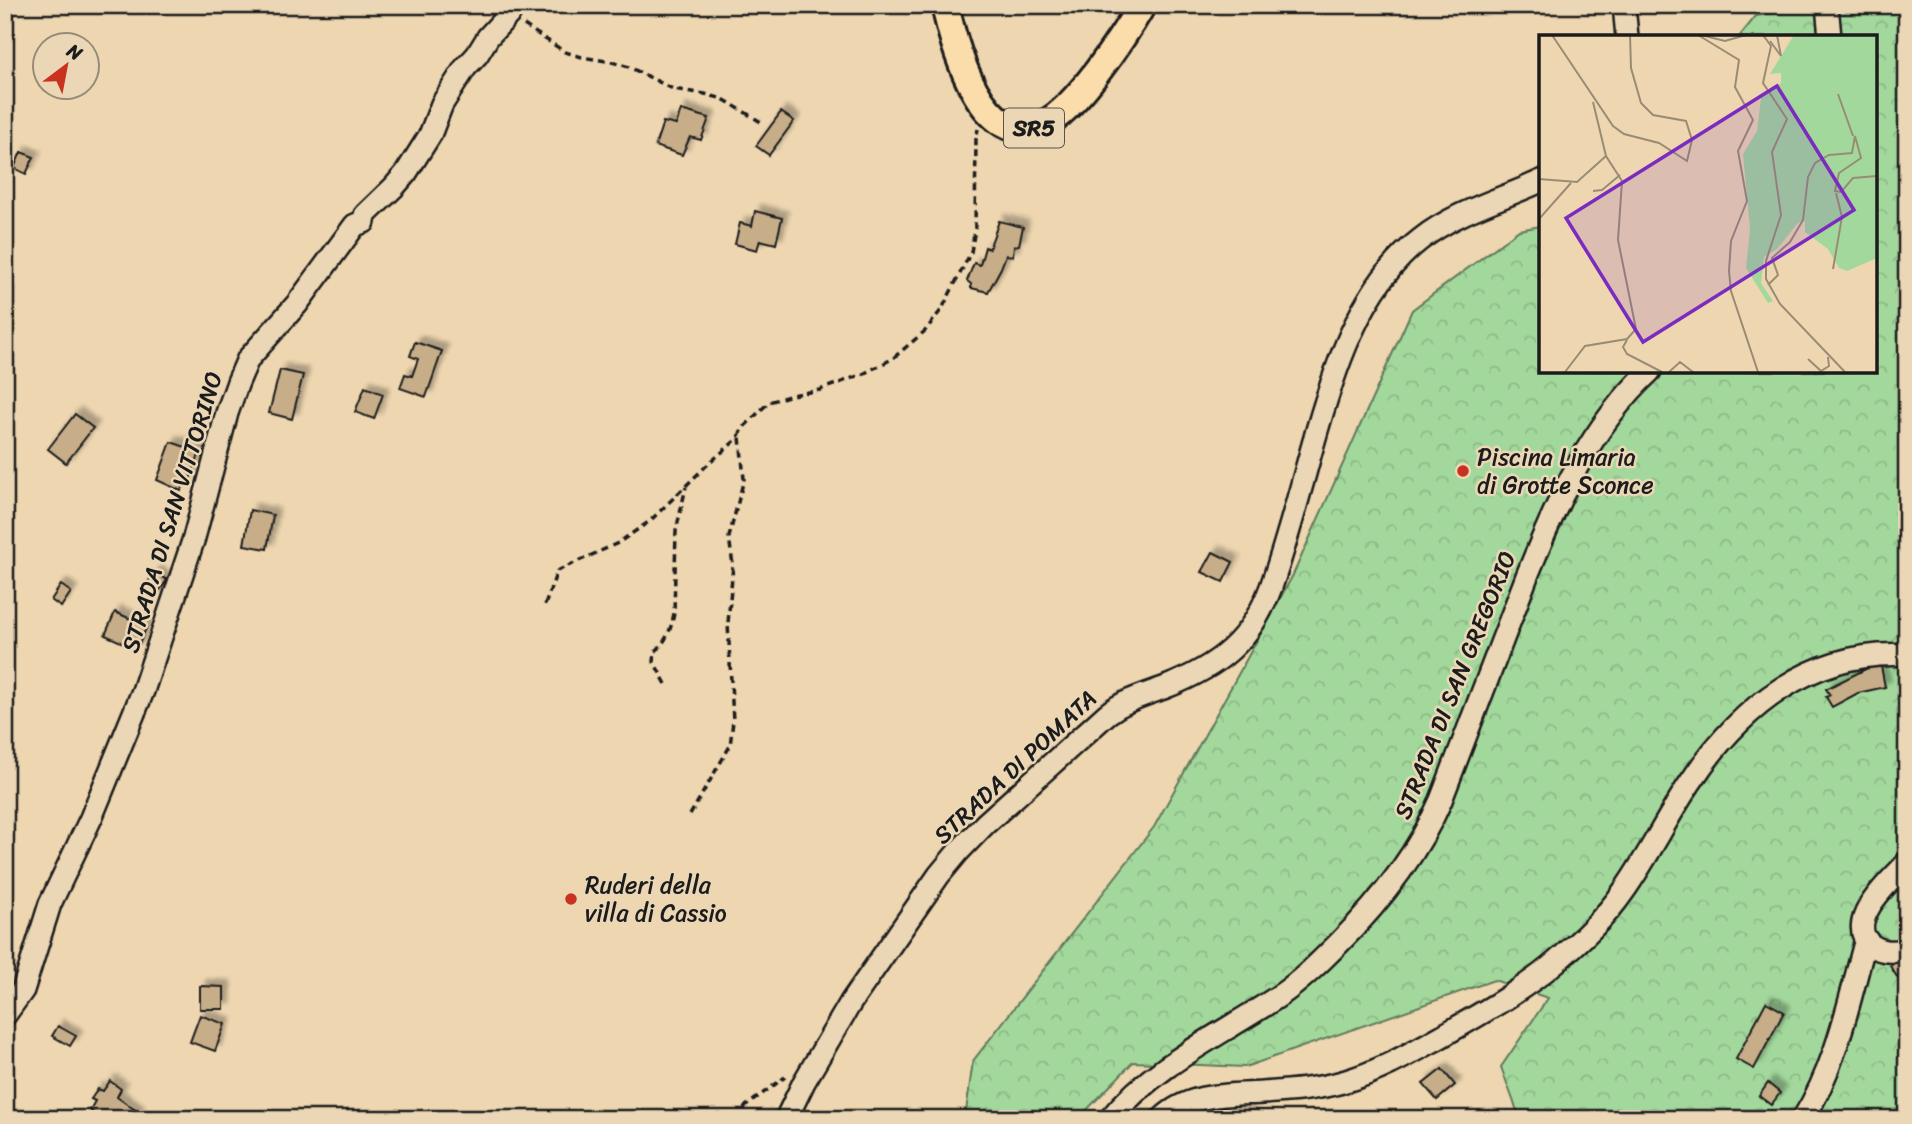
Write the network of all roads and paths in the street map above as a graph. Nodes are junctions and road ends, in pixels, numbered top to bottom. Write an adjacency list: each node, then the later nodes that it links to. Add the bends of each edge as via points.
1 (945, 5): 2 (main road, SR5, via 972,88 997,118 1027,129 1044,125 1065,110)
2 (1142, 5)
3 (1624, 5): 6 (street)
4 (1827, 5): 7 (street)
5 (510, 11): 9 (path, via 565,52 629,67 673,89 723,99); 21 (street, STRADA DI SAN VITTORINO, via 465,68 406,173 365,215 364,222 355,225 297,304 248,359 227,413 194,538 143,691 47,911 23,990)
6 (1627, 35)
7 (1830, 35)
8 (980, 120): 12 (path, via 971,252 942,309 925,331 892,359 820,390 769,402)
9 (761, 122)
10 (1539, 182): 24 (street, STRADA DI POMATA, via 1451,220 1393,264 1340,358 1276,575 1249,631 1198,672 1107,714 964,846 863,982)
11 (1648, 373): 25 (street, STRADA DI SAN GREGORIO, via 1606,419 1576,469 1542,539 1441,800 1409,860 1314,968 1156,1075)
12 (740, 435): 13 (path); 17 (path, via 744,479 729,537 733,565 728,623 730,746)
13 (687, 485): 14 (path, via 650,521 618,543 557,571); 16 (path, via 676,531 672,625 655,652 654,662)
14 (545, 605)
15 (1907, 655): 26 (street, via 1867,656 1826,665 1797,678 1758,706 1699,770 1608,912 1558,960 1494,1006 1363,1076 1324,1087 1201,1098)
16 (666, 684)
17 (690, 815)
18 (1907, 863): 19 (street, via 1869,908 1862,923)
19 (1866, 939): 20 (street, via 1882,951); 27 (street, via 1837,1047)
20 (1907, 950)
21 (5, 1016)
22 (785, 1076): 23 (path, via 746,1106)
23 (737, 1119)
24 (786, 1119)
25 (1110, 1119)
26 (1162, 1119)
27 (1803, 1119)

